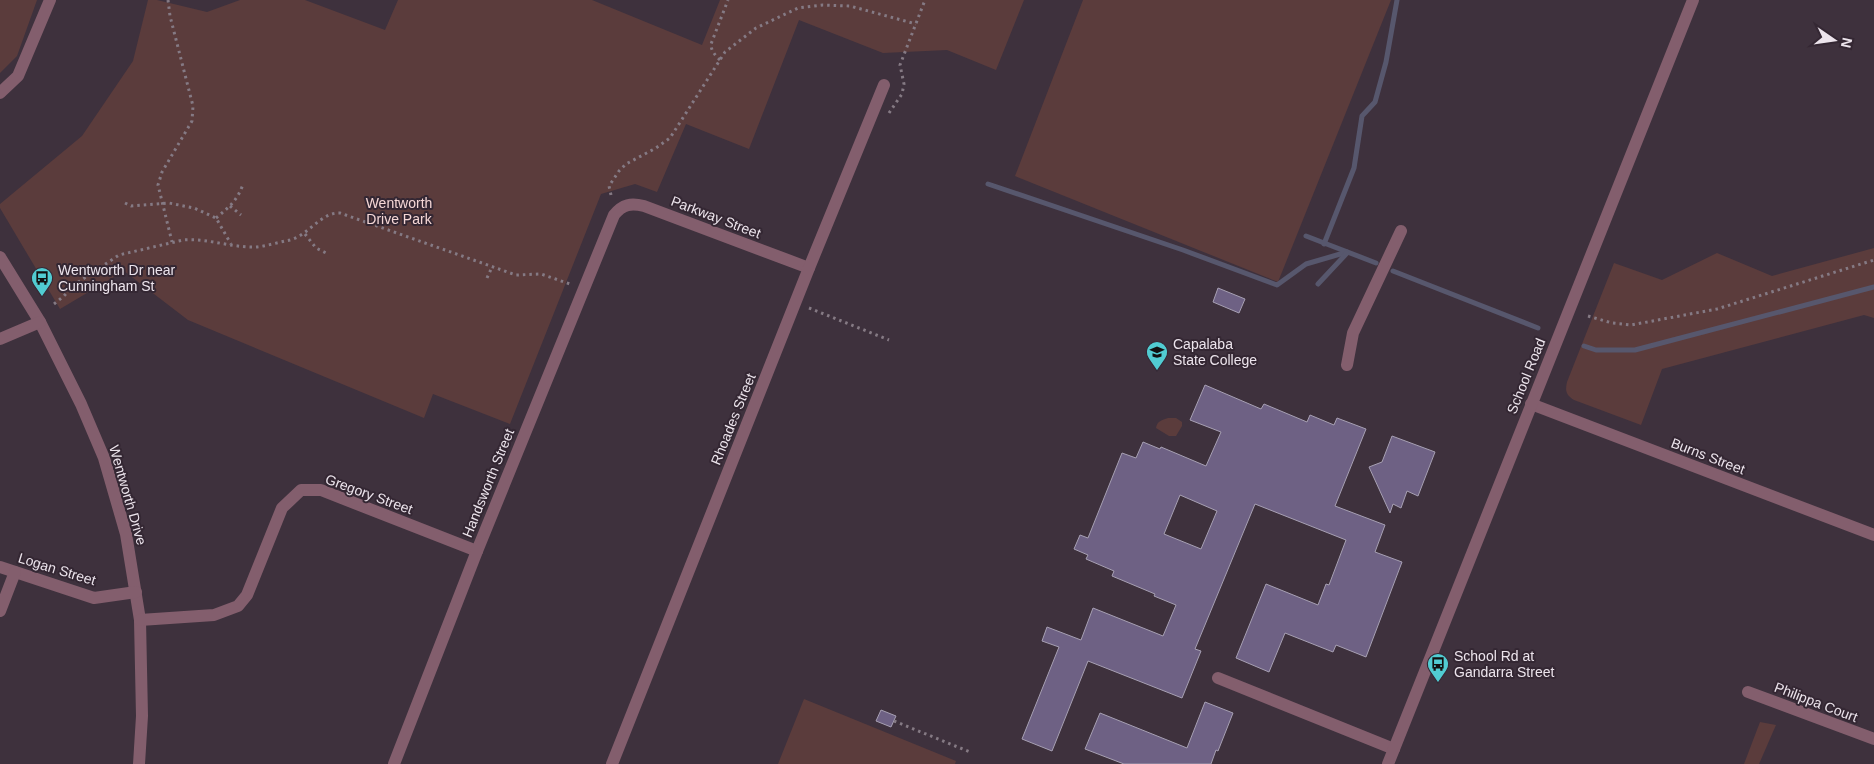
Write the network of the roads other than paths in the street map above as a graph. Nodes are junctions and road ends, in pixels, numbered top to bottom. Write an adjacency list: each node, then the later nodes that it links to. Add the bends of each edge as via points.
1 (50, 0): 4 (street, via 18,76)
2 (1693, 0): 12 (street, School Road)
3 (884, 85): 8 (street, Rhoades Street)
4 (0, 93)
5 (614, 215): 8 (street, Parkway Street, via 626,205 644,206); 14 (street, Handsworth Street)
6 (1401, 231): 11 (street, via 1353,334)
7 (0, 257): 9 (street, Wentworth Drive)
8 (809, 268): 26 (street, Rhoades Street)
9 (40, 322): 10 (street); 17 (street, Wentworth Drive, via 104,458 126,534)
10 (0, 339)
11 (1347, 365)
12 (1531, 404): 13 (street, Burns Street); 23 (street, School Road)
13 (1874, 535)
14 (476, 551): 19 (street, Gregory Street, via 321,490 301,490 282,508 247,595 238,606 214,615); 25 (street, Handsworth Street)
15 (0, 567): 16 (street, Logan Street)
16 (15, 572): 17 (street, Logan Street, via 94,598); 18 (street)
17 (136, 592): 19 (street, Wentworth Drive)
18 (0, 610)
19 (140, 620): 24 (street, Wentworth Drive)
20 (1218, 678): 23 (street)
21 (1748, 692): 22 (street, Philippa Court)
22 (1874, 739)
23 (1394, 749): 27 (street, School Road)
24 (140, 764)
25 (394, 764)
26 (612, 764)
27 (1388, 764)

